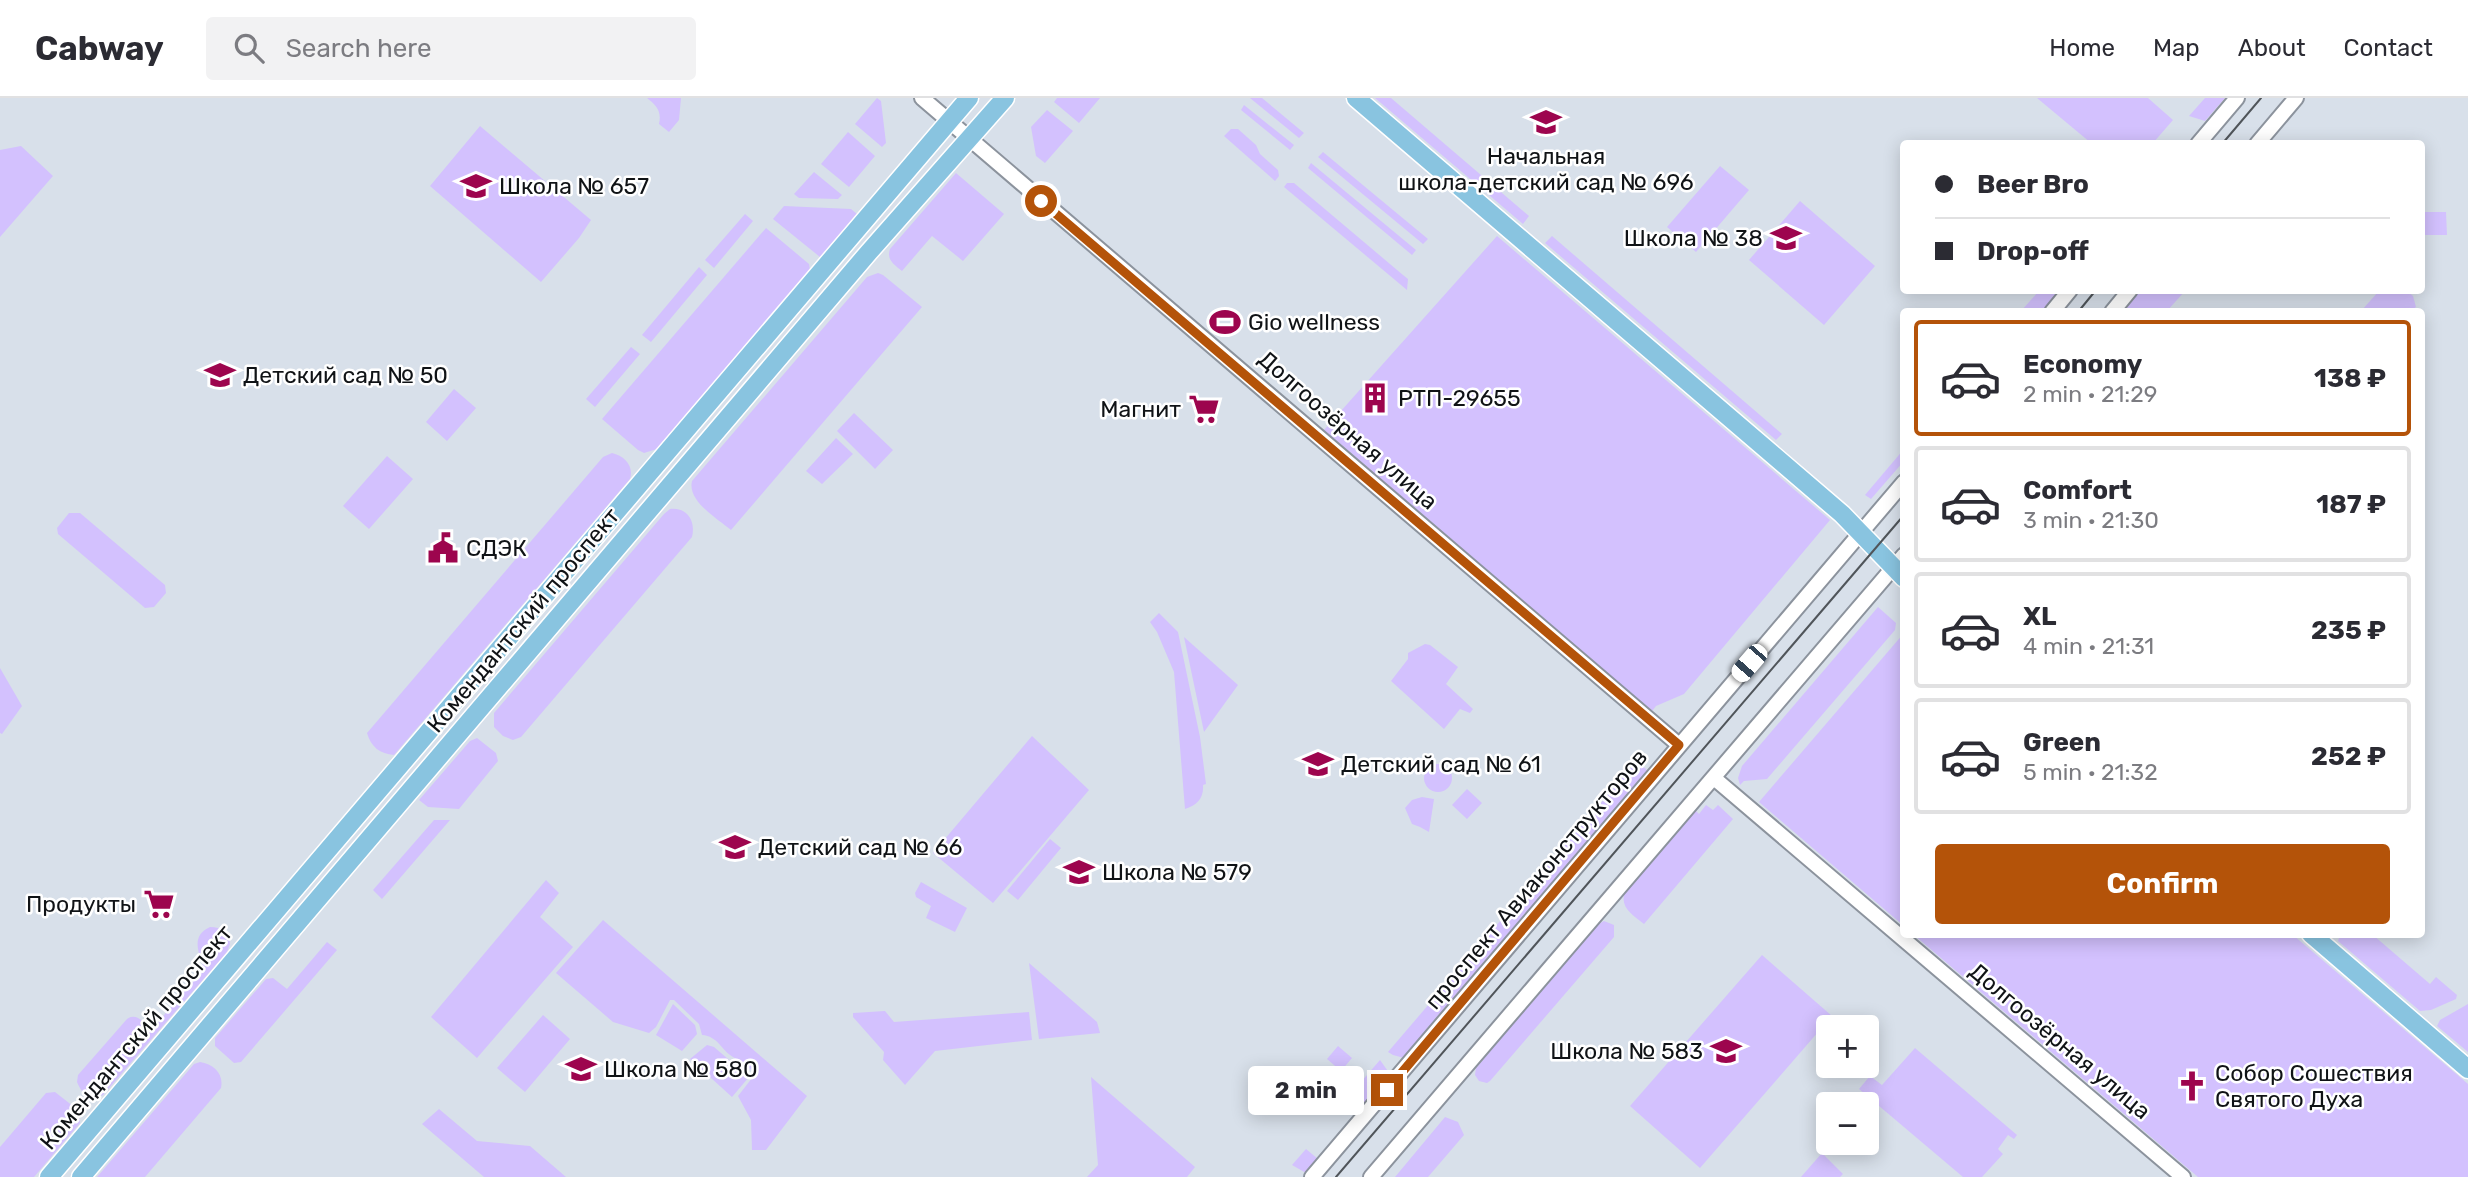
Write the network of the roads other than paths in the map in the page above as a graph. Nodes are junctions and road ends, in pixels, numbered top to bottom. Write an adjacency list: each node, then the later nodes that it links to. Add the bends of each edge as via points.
1 (922, 98): 7 (street, Долгоозёрная улица)
2 (969, 98): 7 (main road, Комендантский проспект)
3 (1005, 98): 8 (main road, Комендантский проспект)
4 (1356, 98): 16 (main road)
5 (2237, 98): 9 (street)
6 (2296, 98): 10 (street)
7 (949, 122): 8 (street, Долгоозёрная улица); 24 (main road, Комендантский проспект)
8 (969, 139): 18 (street, Долгоозёрная улица); 25 (main road, Комендантский проспект)
9 (2201, 140)
10 (2260, 140)
11 (2067, 294): 13 (street)
12 (2127, 294): 14 (street)
13 (2055, 308)
14 (2115, 308)
15 (1900, 487): 16 (street, проспект Авиаконструкторов)
16 (1861, 533): 17 (main road); 18 (street, проспект Авиаконструкторов)
17 (1900, 567): 19 (street)
18 (1679, 745): 26 (street, проспект Авиаконструкторов)
19 (1714, 778): 20 (street, Долгоозёрная улица); 27 (street)
20 (1900, 936)
21 (1902, 938): 28 (street, Долгоозёрная улица)
22 (2316, 938): 23 (main road)
23 (2468, 1069)
24 (49, 1177)
25 (81, 1177)
26 (1312, 1177)
27 (1371, 1177)
28 (2183, 1177)

